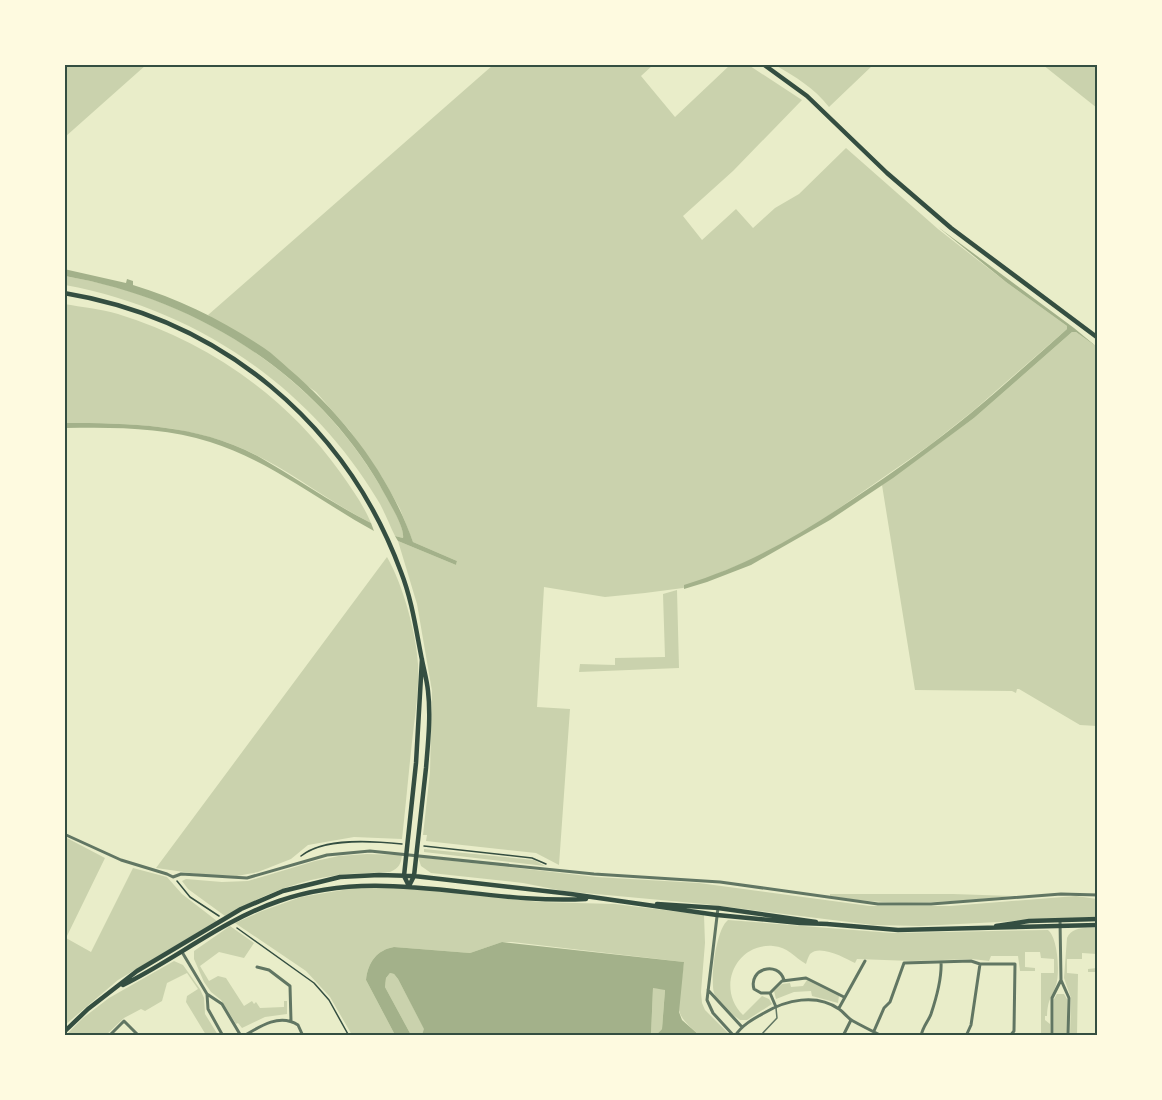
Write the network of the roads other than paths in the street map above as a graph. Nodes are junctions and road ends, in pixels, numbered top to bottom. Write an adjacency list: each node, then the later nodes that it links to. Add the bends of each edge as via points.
1 (763, 64): 3 (main road, via 807,96 951,228)
2 (64, 293): 4 (main road, via 122,306 196,336 269,384 320,433 361,489 390,543 414,615)
3 (1098, 338)
4 (422, 659): 6 (main road); 7 (main road, via 429,724)
5 (64, 834): 6 (street, via 108,855 173,877 181,874 242,878 337,853)
6 (407, 850): 7 (street); 8 (main road)
7 (417, 851): 9 (main road); 11 (street, via 556,870 720,882 878,904)
8 (404, 876): 9 (main road); 10 (main road); 22 (main road, via 340,877 283,891 241,909)
9 (414, 876): 10 (main road); 12 (main road)
10 (409, 886): 12 (main road, via 536,899); 23 (main road, via 347,886 288,898 245,915)
11 (1098, 895)
12 (594, 898): 13 (main road)
13 (652, 904): 14 (main road); 15 (main road)
14 (718, 908): 15 (street); 18 (main road)
15 (717, 915): 18 (main road); 31 (street)
16 (1098, 919): 17 (main road)
17 (1060, 920): 20 (main road); 21 (street)
18 (828, 924): 20 (main road, via 898,930)
19 (1098, 925): 21 (main road)
20 (990, 927): 21 (main road)
21 (1060, 927): 29 (street)
22 (179, 946): 23 (street); 30 (main road, via 137,971)
23 (182, 952): 30 (main road); 33 (street)
24 (865, 961): 34 (street)
25 (941, 962): 26 (street); 40 (street, via 904,963); 51 (street, via 930,1017)
26 (980, 964): 52 (street); 53 (street, via 1015,964 1014,1031)
27 (257, 968): 38 (street, via 268,970 290,986)
28 (784, 980): 32 (street); 32 (street, via 775,969 756,974 754,989); 34 (street, via 807,979)
29 (1061, 980): 54 (street, via 1052,998); 55 (street, via 1069,998)
30 (116, 989): 41 (main road)
31 (707, 989): 39 (street); 47 (street, via 710,1010)
32 (770, 993): 35 (street)
33 (207, 994): 44 (street, via 208,1009); 45 (street, via 222,1004)
34 (844, 997): 36 (street)
35 (776, 1007): 36 (street, via 811,1000); 39 (street); 48 (lane, via 777,1018)
36 (839, 1008): 37 (street)
37 (851, 1020): 40 (street); 49 (street)
38 (291, 1022): 45 (street, via 270,1021); 46 (street, via 300,1027)
39 (742, 1027): 47 (street)
40 (874, 1031): 50 (street)
41 (64, 1032)
42 (109, 1035): 43 (street, via 124,1021)
43 (139, 1035)
44 (223, 1035)
45 (242, 1035)
46 (303, 1035)
47 (735, 1035)
48 (760, 1035)
49 (843, 1035)
50 (882, 1035)
51 (921, 1035)
52 (966, 1035)
53 (1010, 1035)
54 (1052, 1035)
55 (1068, 1035)

